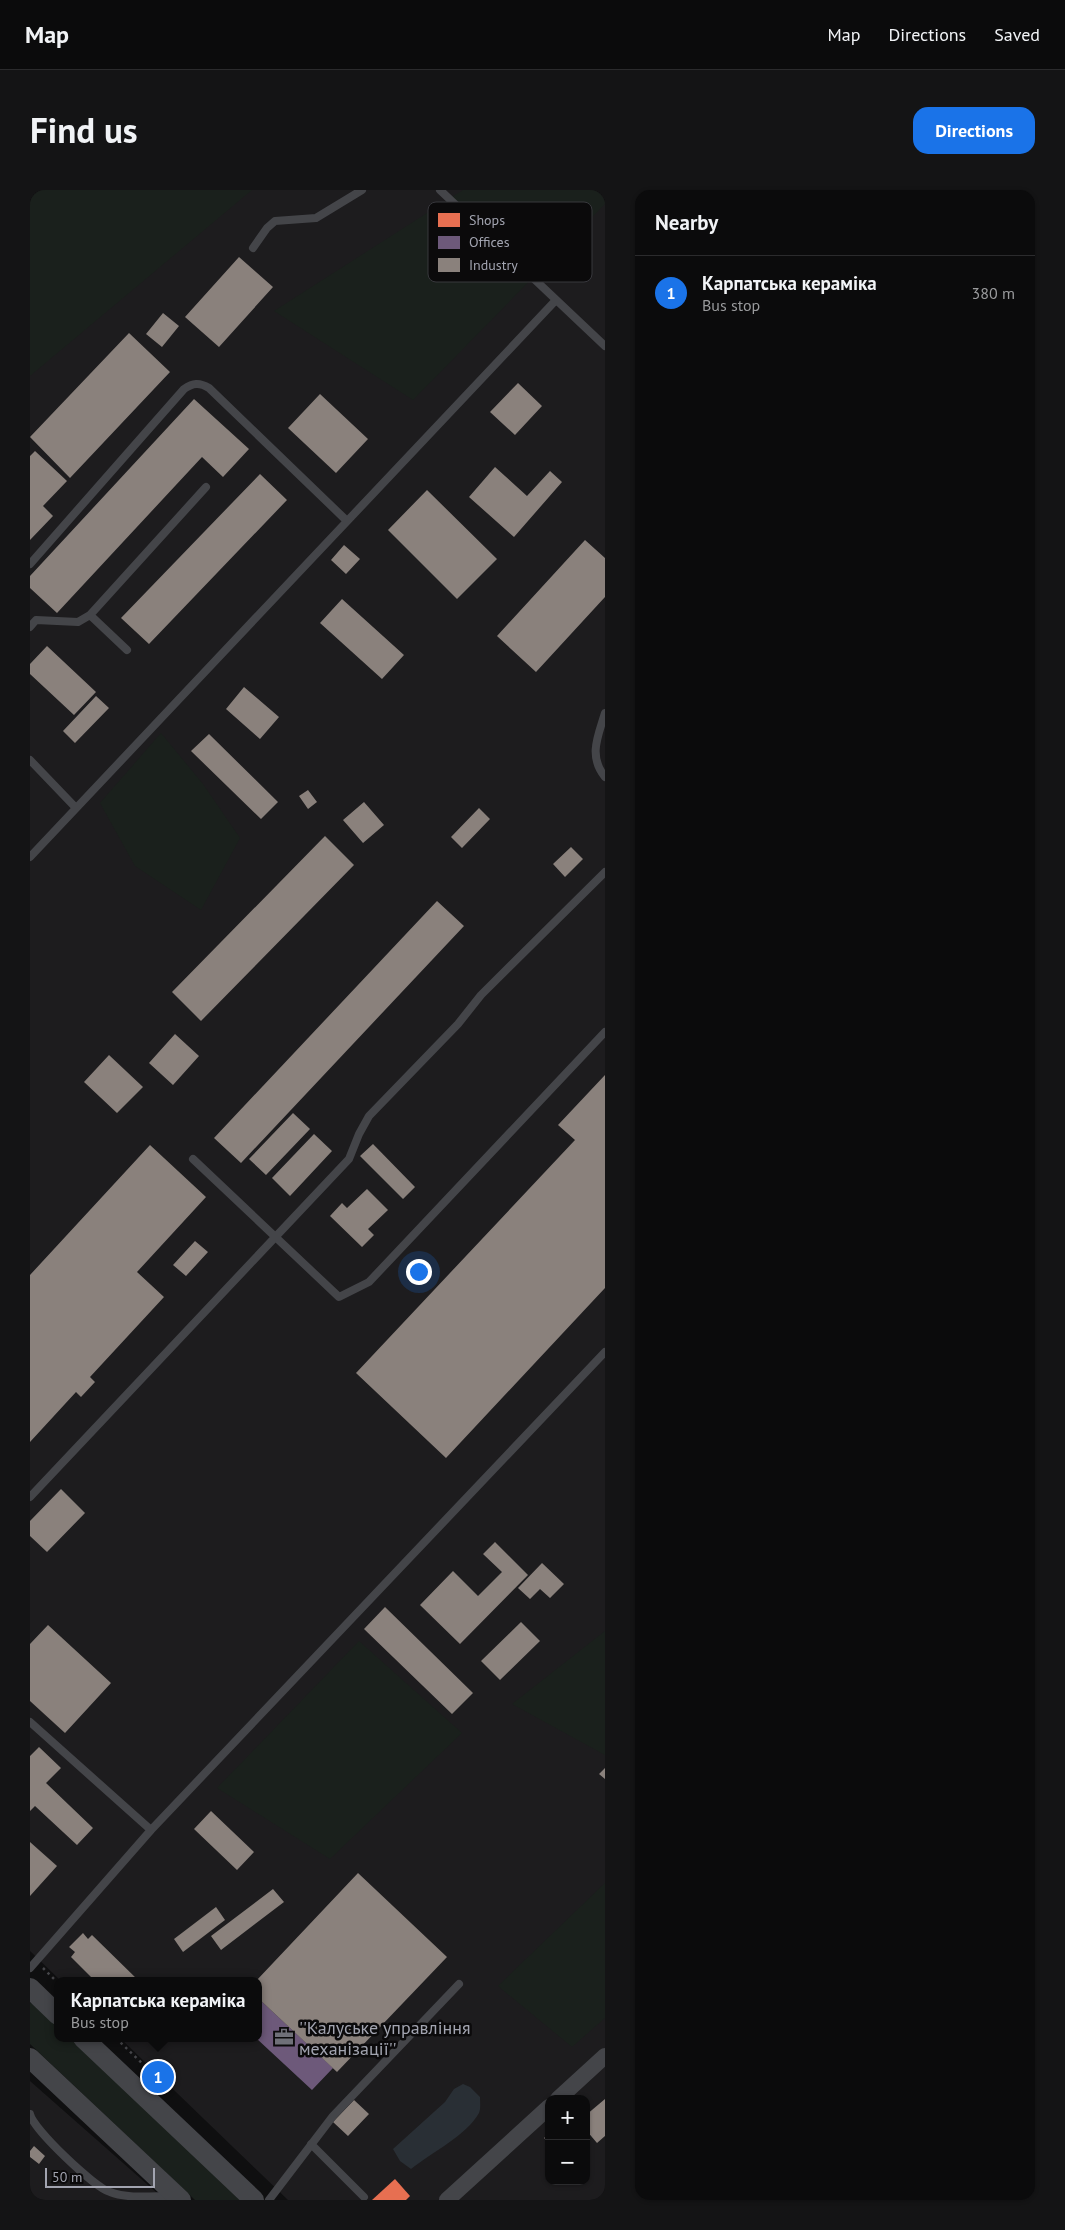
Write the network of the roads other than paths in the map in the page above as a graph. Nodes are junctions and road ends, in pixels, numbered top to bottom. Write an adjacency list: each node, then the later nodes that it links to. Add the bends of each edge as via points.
1 (362, 190): 4 (lane, via 316,218 275,221)
2 (440, 190): 3 (lane)
3 (453, 202)
4 (253, 248)
5 (537, 282): 6 (lane)
6 (556, 300): 7 (lane); 9 (lane)
7 (605, 346)
8 (206, 487): 11 (lane)
9 (347, 521): 10 (lane, via 209,388 192,384 184,389); 17 (lane)
10 (30, 564)
11 (90, 615): 12 (lane, via 78,622 36,620); 13 (lane)
12 (30, 627)
13 (127, 650)
14 (605, 713): 16 (lane, via 594,752 598,768)
15 (30, 760): 17 (lane)
16 (605, 777)
17 (76, 808): 18 (lane)
18 (30, 857)
19 (605, 872): 22 (lane, via 481,995 458,1024 369,1116 348,1159)
20 (605, 1032): 22 (lane, via 369,1282 339,1298)
21 (193, 1159): 22 (lane)
22 (275, 1237): 24 (lane)
23 (605, 1352): 26 (lane)
24 (30, 1497)
25 (30, 1722): 26 (lane)
26 (151, 1830): 27 (lane)
27 (30, 1968)
28 (459, 1984): 37 (lane, via 333,2116)
29 (30, 1988): 30 (street)
30 (54, 2011)
31 (87, 2042): 40 (street)
32 (605, 2056): 34 (street)
33 (30, 2058): 39 (street)
34 (562, 2095)
35 (545, 2111): 42 (street)
36 (30, 2114): 39 (lane, via 42,2132 100,2187 120,2195)
37 (311, 2144): 38 (lane); 41 (lane)
38 (364, 2197)
39 (178, 2198)
40 (254, 2200)
41 (269, 2200)
42 (447, 2200)

